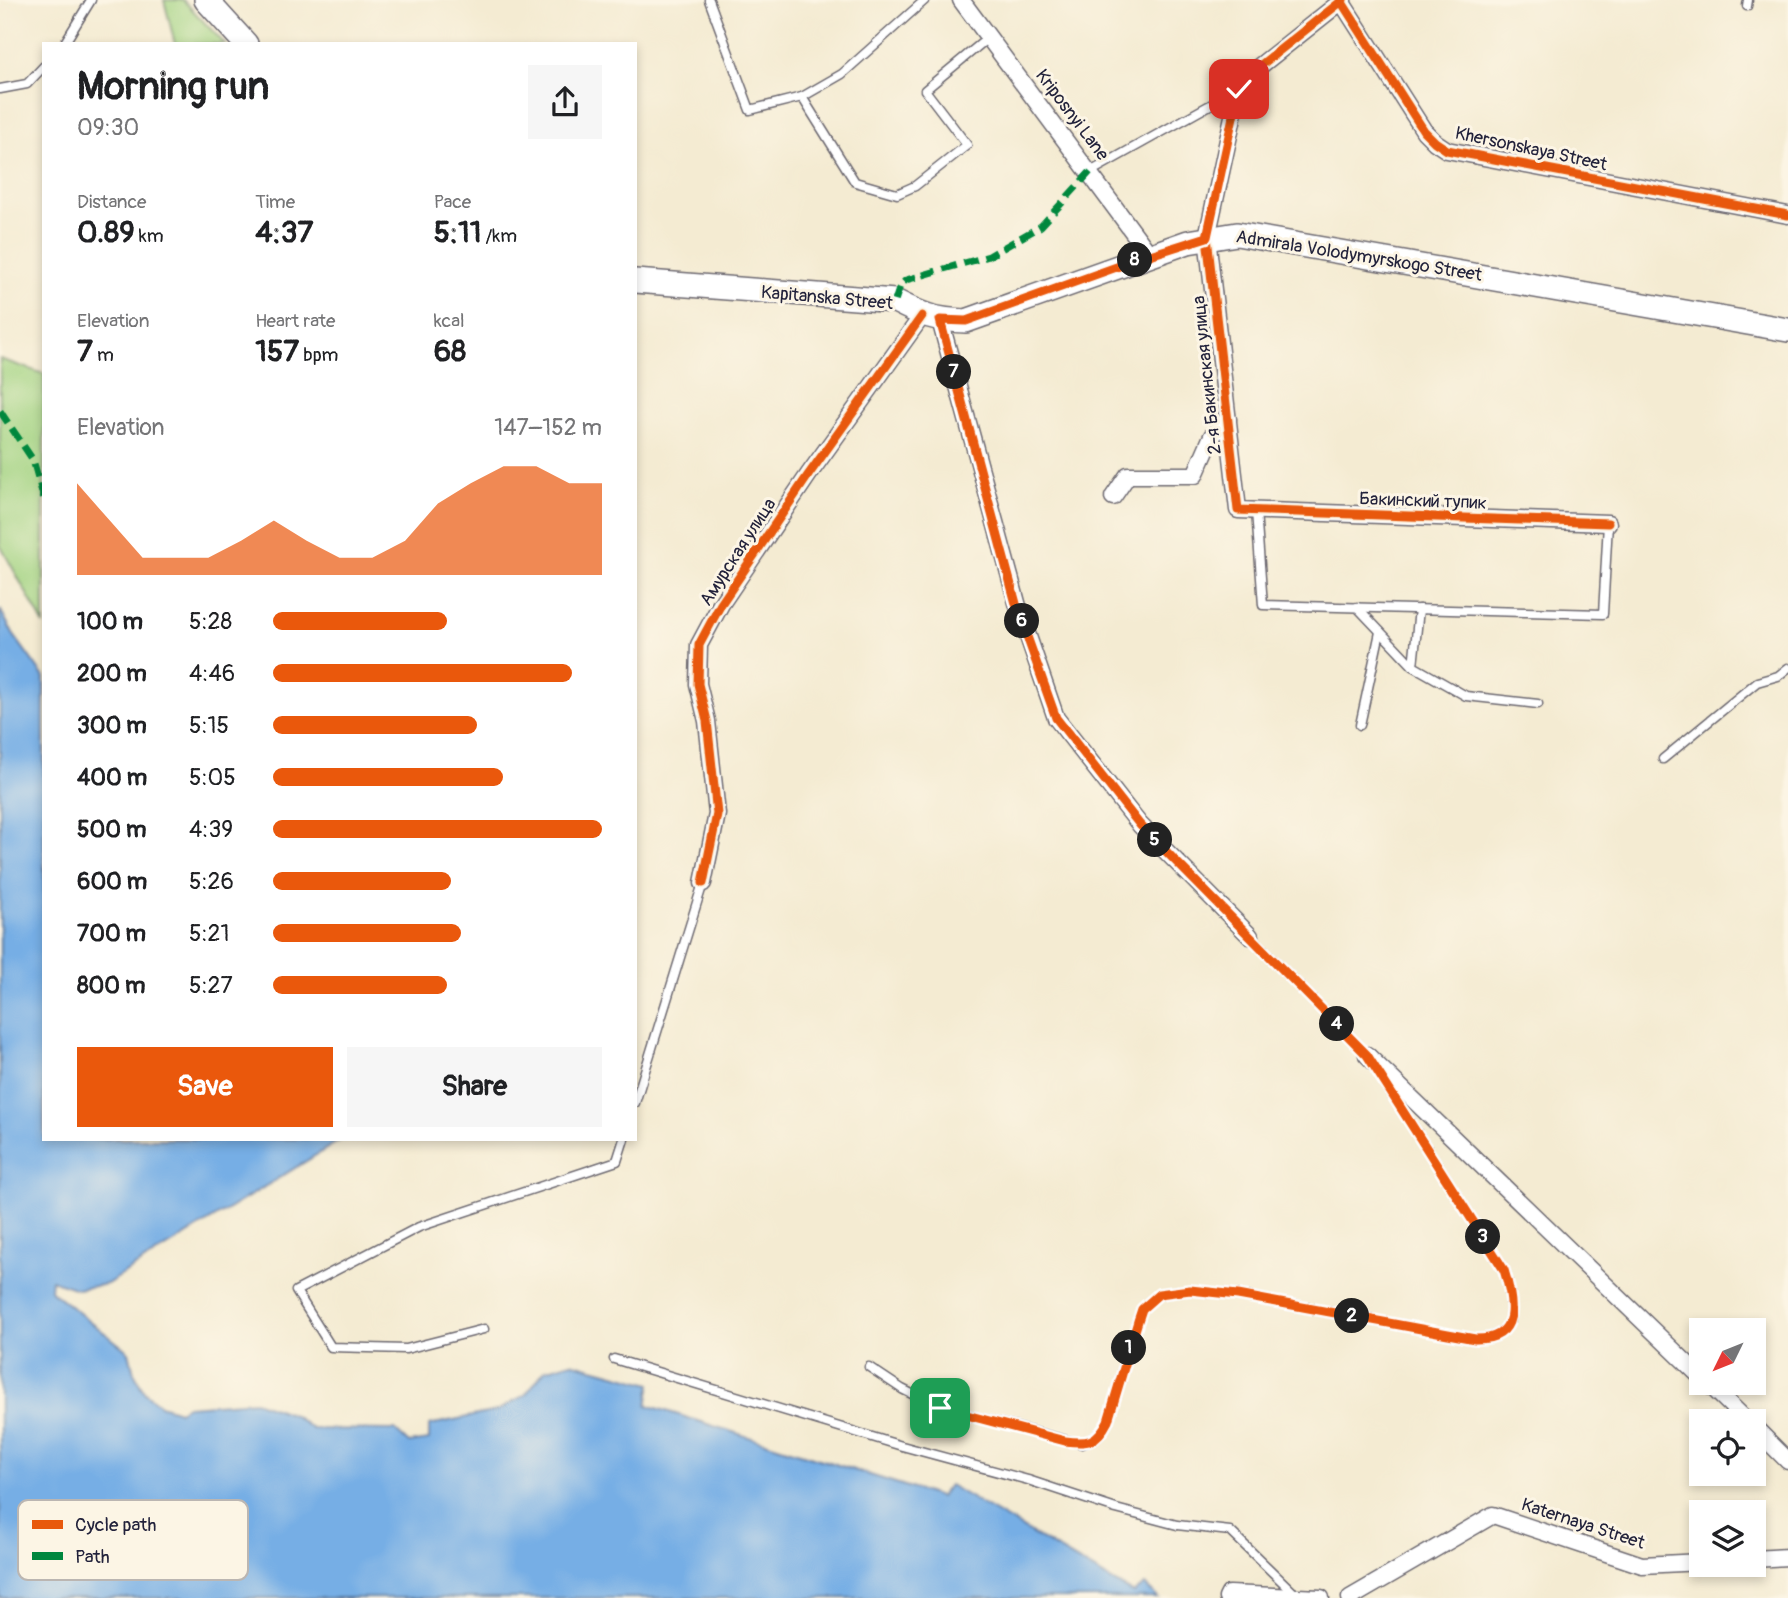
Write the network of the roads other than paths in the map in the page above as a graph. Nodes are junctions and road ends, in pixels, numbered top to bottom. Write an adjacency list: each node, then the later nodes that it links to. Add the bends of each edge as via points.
1 (90, 0): 8 (lane)
2 (206, 0): 9 (main road)
3 (709, 0): 13 (lane, via 750,110)
4 (925, 0): 13 (lane, via 842,74)
5 (961, 0): 7 (street, Kriposnyi Lane)
6 (1342, 1): 12 (street, via 1256,67); 15 (street, Khersonskaya Street, via 1424,131 1447,150)
7 (989, 37): 13 (lane, via 925,90 967,145 915,186 897,194 855,182); 14 (street, Kriposnyi Lane)
8 (65, 42)
9 (244, 42)
10 (42, 68): 11 (lane, via 27,84)
11 (0, 89)
12 (1239, 89): 14 (lane); 16 (street, 2-я Бакинская улица)
13 (802, 97)
14 (1090, 172): 17 (street, Kriposnyi Lane)
15 (1788, 215)
16 (1207, 237): 17 (main road, Admirala Volodymyrskogo Street); 20 (main road, Admirala Volodymyrskogo Street, via 1237,234); 21 (street, 2-я Бакинская улица)
17 (1150, 255): 19 (main road, Admirala Volodymyrskogo Street, via 966,321)
18 (637, 281): 19 (main road, Kapitanska Street, via 895,301)
19 (931, 318): 34 (street, Амурская улица, via 809,474 732,587 699,645 698,684 707,721 717,814); 35 (street, via 1018,611 1056,718 1140,825)
20 (1788, 330)
21 (1228, 419): 22 (street, via 1212,436 1195,475 1128,475); 23 (street, 2-я Бакинская улица)
22 (1113, 498)
23 (1238, 510): 24 (street, Бакинский тупик)
24 (1256, 510): 25 (street, Бакинский тупик); 26 (lane, via 1263,605)
25 (1608, 523): 27 (lane, via 1603,614)
26 (1357, 607): 27 (lane); 28 (lane)
27 (1419, 609): 29 (lane)
28 (1380, 632): 29 (lane); 32 (lane)
29 (1413, 666): 31 (lane, via 1466,696)
30 (1788, 668): 33 (lane, via 1756,682)
31 (1538, 704)
32 (1360, 725)
33 (1663, 759)
34 (703, 883): 37 (lane)
35 (1250, 936): 36 (lane)
36 (1367, 1055): 41 (street); 42 (lane, via 1504,1270 1512,1307 1509,1324 1499,1336 1475,1339 1238,1295 1190,1290 1159,1294 1142,1309 1103,1431 1083,1444 940,1408)
37 (637, 1097)
38 (623, 1141): 39 (lane, via 618,1161 419,1227 296,1291 331,1347 406,1349)
39 (484, 1329)
40 (614, 1359): 50 (lane, via 1116,1509 1177,1525 1230,1531)
41 (1689, 1365)
42 (869, 1367)
43 (1720, 1395): 44 (street)
44 (1735, 1409)
45 (1766, 1439): 46 (street)
46 (1788, 1461)
47 (1788, 1557): 48 (street)
48 (1766, 1558)
49 (1689, 1563): 53 (street, Katernaya Street, via 1642,1565 1493,1515)
50 (1298, 1597): 51 (street, via 1229,1594); 52 (street)
51 (1227, 1598)
52 (1321, 1598)
53 (1350, 1598)

